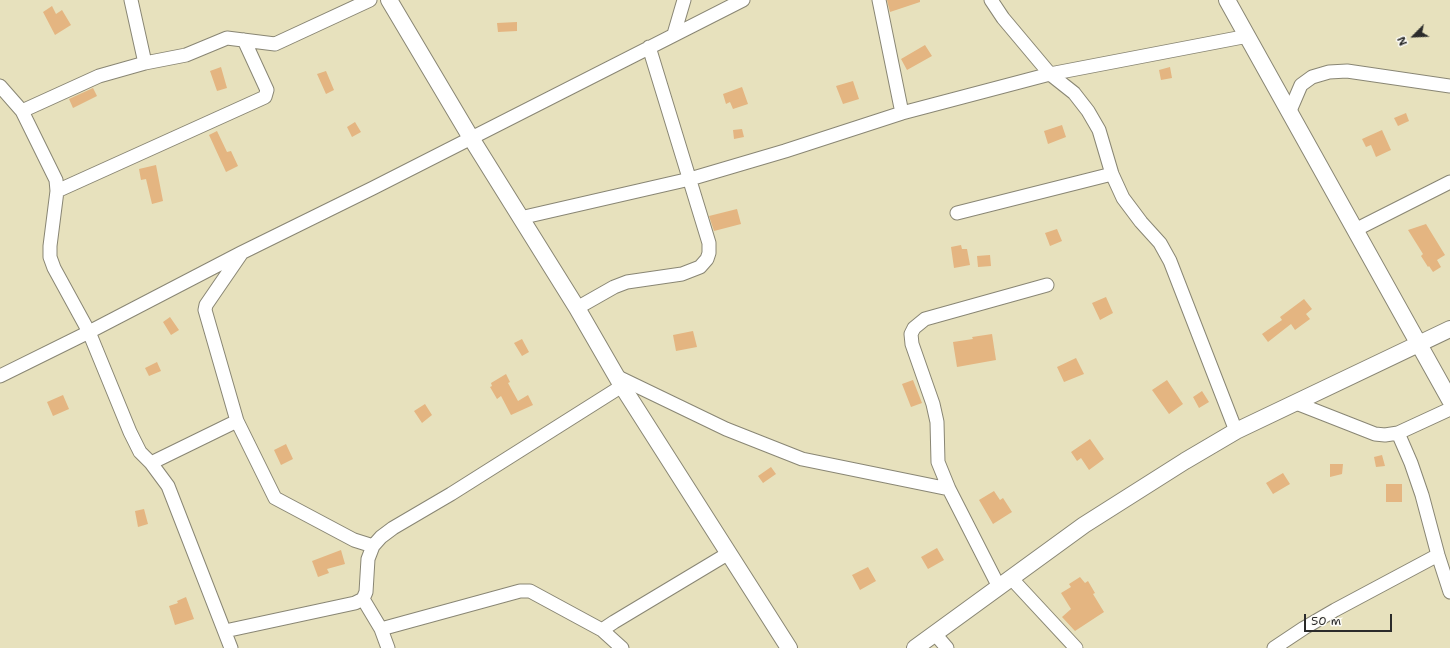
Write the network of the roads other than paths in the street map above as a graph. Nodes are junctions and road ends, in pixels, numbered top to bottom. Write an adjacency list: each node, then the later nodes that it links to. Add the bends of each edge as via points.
1 (131, 0): 13 (street)
2 (370, 0): 11 (street, via 275,44)
3 (389, 0): 20 (street)
4 (684, 0): 9 (street)
5 (743, 0): 9 (street)
6 (879, 0): 18 (street)
7 (991, 0): 14 (street)
8 (1227, 0): 10 (street)
9 (674, 34): 12 (street)
10 (1248, 36): 14 (street); 19 (street)
11 (244, 40): 13 (street, via 227,38 186,55); 24 (street, via 267,90 265,97)
12 (649, 47): 20 (street); 22 (street)
13 (145, 63): 17 (street, via 99,76)
14 (1050, 74): 18 (street); 21 (street, via 1074,93 1088,111 1099,130)
15 (0, 86): 17 (street)
16 (1450, 86): 19 (street, via 1347,70 1329,72 1312,77 1301,86)
17 (22, 111): 24 (street, via 56,180)
18 (902, 113): 22 (street)
19 (1289, 113): 27 (street)
20 (471, 138): 26 (street); 28 (street)
21 (1112, 174): 25 (street); 40 (street, via 1123,198 1160,243 1170,261)
22 (690, 179): 26 (street); 30 (street, via 709,243 709,253 704,263 682,274 621,284)
23 (1450, 182): 27 (street)
24 (57, 191): 32 (street, via 50,257)
25 (956, 213)
26 (520, 218): 30 (street)
27 (1355, 230): 33 (street)
28 (241, 253): 32 (street); 39 (street, via 205,310)
29 (1047, 286): 43 (street, via 925,320 914,328 911,334 912,344 933,404 937,422 938,462)
30 (577, 308): 35 (street)
31 (1450, 329): 33 (street)
32 (89, 332): 34 (street); 42 (street, via 130,432 140,452)
33 (1419, 344): 36 (street); 37 (street)
34 (0, 376)
35 (619, 381): 43 (street, via 726,429 802,459); 44 (street, via 451,494 392,528); 45 (street)
36 (1450, 400)
37 (1296, 403): 40 (street); 41 (street, via 1375,434)
38 (1450, 409): 41 (street)
39 (237, 421): 42 (street); 44 (street, via 275,498 354,540)
40 (1236, 431): 47 (street, via 1114,505)
41 (1398, 433): 46 (street, via 1422,495)
42 (152, 463): 51 (street, via 168,486)
43 (949, 489): 47 (street)
44 (373, 546): 49 (street, via 368,559 366,592)
45 (729, 554): 52 (street); 57 (street)
46 (1438, 555): 48 (street); 61 (street, via 1335,610)
47 (1005, 583): 53 (street); 60 (street)
48 (1450, 592)
49 (363, 599): 50 (street); 51 (street, via 355,603)
50 (381, 629): 52 (street, via 520,591 530,591); 55 (street)
51 (225, 630): 54 (street)
52 (602, 630): 56 (street)
53 (935, 634): 58 (street); 59 (street)
54 (231, 648)
55 (388, 648)
56 (622, 648)
57 (789, 648)
58 (915, 648)
59 (947, 648)
60 (1076, 648)
61 (1274, 648)

